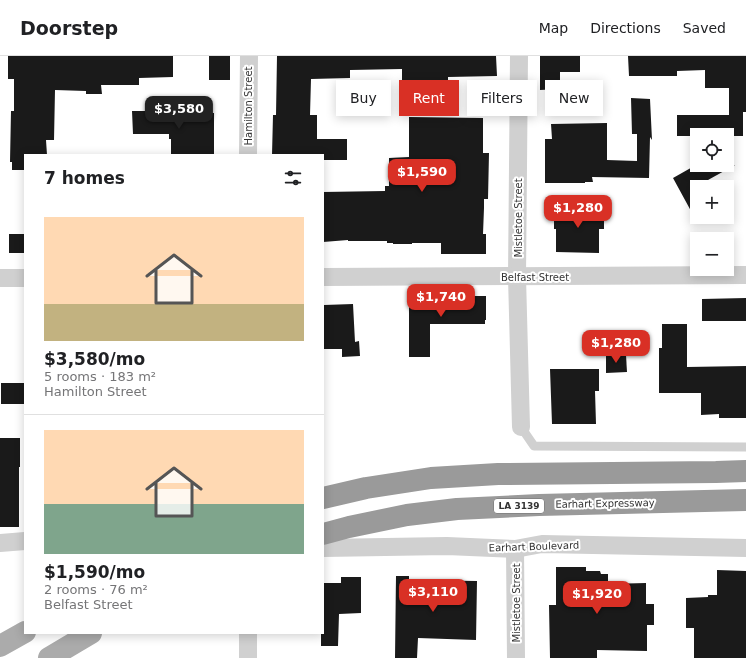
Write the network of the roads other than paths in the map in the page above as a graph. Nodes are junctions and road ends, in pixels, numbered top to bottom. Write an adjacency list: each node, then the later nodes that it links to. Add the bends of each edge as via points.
1 (249, 56): 3 (street, Hamilton Street)
2 (519, 56): 6 (street, Mistletoe Street)
3 (248, 154)
4 (746, 275): 6 (street, Belfast Street)
5 (324, 277): 6 (street, Belfast Street)
6 (517, 277): 9 (street, Mistletoe Street)
7 (0, 278): 8 (street)
8 (24, 278)
9 (520, 427): 10 (lane, via 534,446)
10 (746, 447)
11 (746, 471): 12 (highway, via 498,474 439,478 366,488)
12 (324, 498)
13 (746, 500): 14 (highway, Earhart Expressway / LA 3139, via 539,504 458,509 407,515)
14 (324, 534)
15 (24, 541): 16 (street)
16 (0, 543)
17 (324, 548): 19 (street, Earhart Boulevard, via 447,546)
18 (746, 548): 19 (street, Earhart Boulevard, via 542,544)
19 (515, 549): 26 (street, Mistletoe Street)
20 (24, 633): 23 (main road)
21 (89, 634): 24 (main road)
22 (248, 634): 25 (street)
23 (0, 646)
24 (49, 658)
25 (248, 658)
26 (516, 658)

